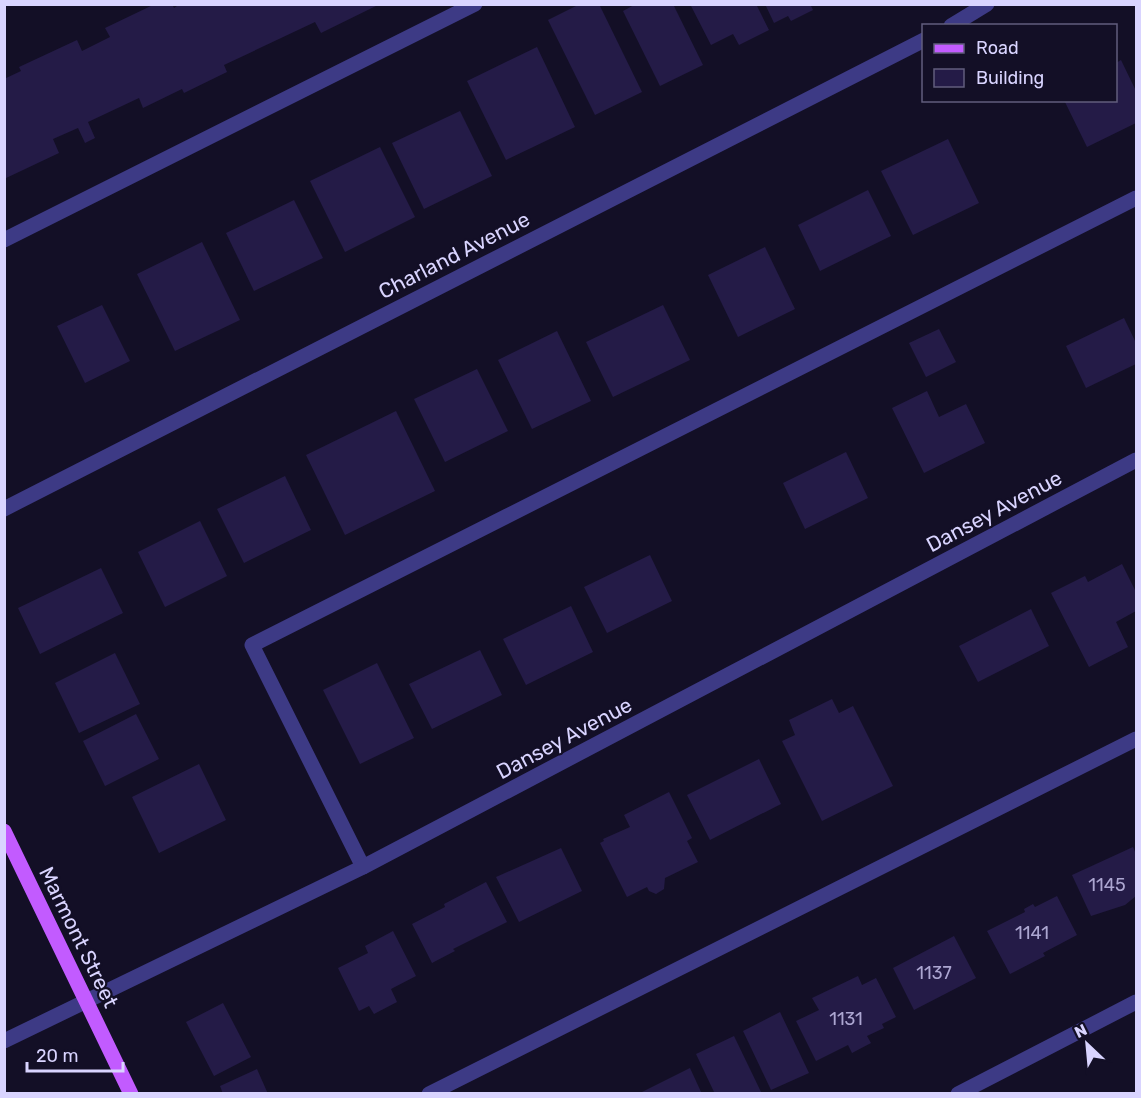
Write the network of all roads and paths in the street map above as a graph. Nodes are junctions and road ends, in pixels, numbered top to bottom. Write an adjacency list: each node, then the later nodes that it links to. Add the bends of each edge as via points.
1 (475, 4): 6 (street)
2 (987, 4): 3 (street)
3 (954, 24)
4 (922, 41): 8 (street, Charland Avenue)
5 (1137, 198): 11 (street, via 252,645)
6 (4, 240)
7 (1137, 460): 11 (street, Dansey Avenue)
8 (4, 509)
9 (1137, 739): 16 (street)
10 (4, 831): 12 (main road, Marmont Street)
11 (363, 867): 12 (street, Dansey Avenue)
12 (86, 1002): 14 (street, Dansey Avenue); 15 (main road, Marmont Street)
13 (1137, 1002): 17 (street)
14 (4, 1041)
15 (131, 1094)
16 (429, 1094)
17 (958, 1094)

